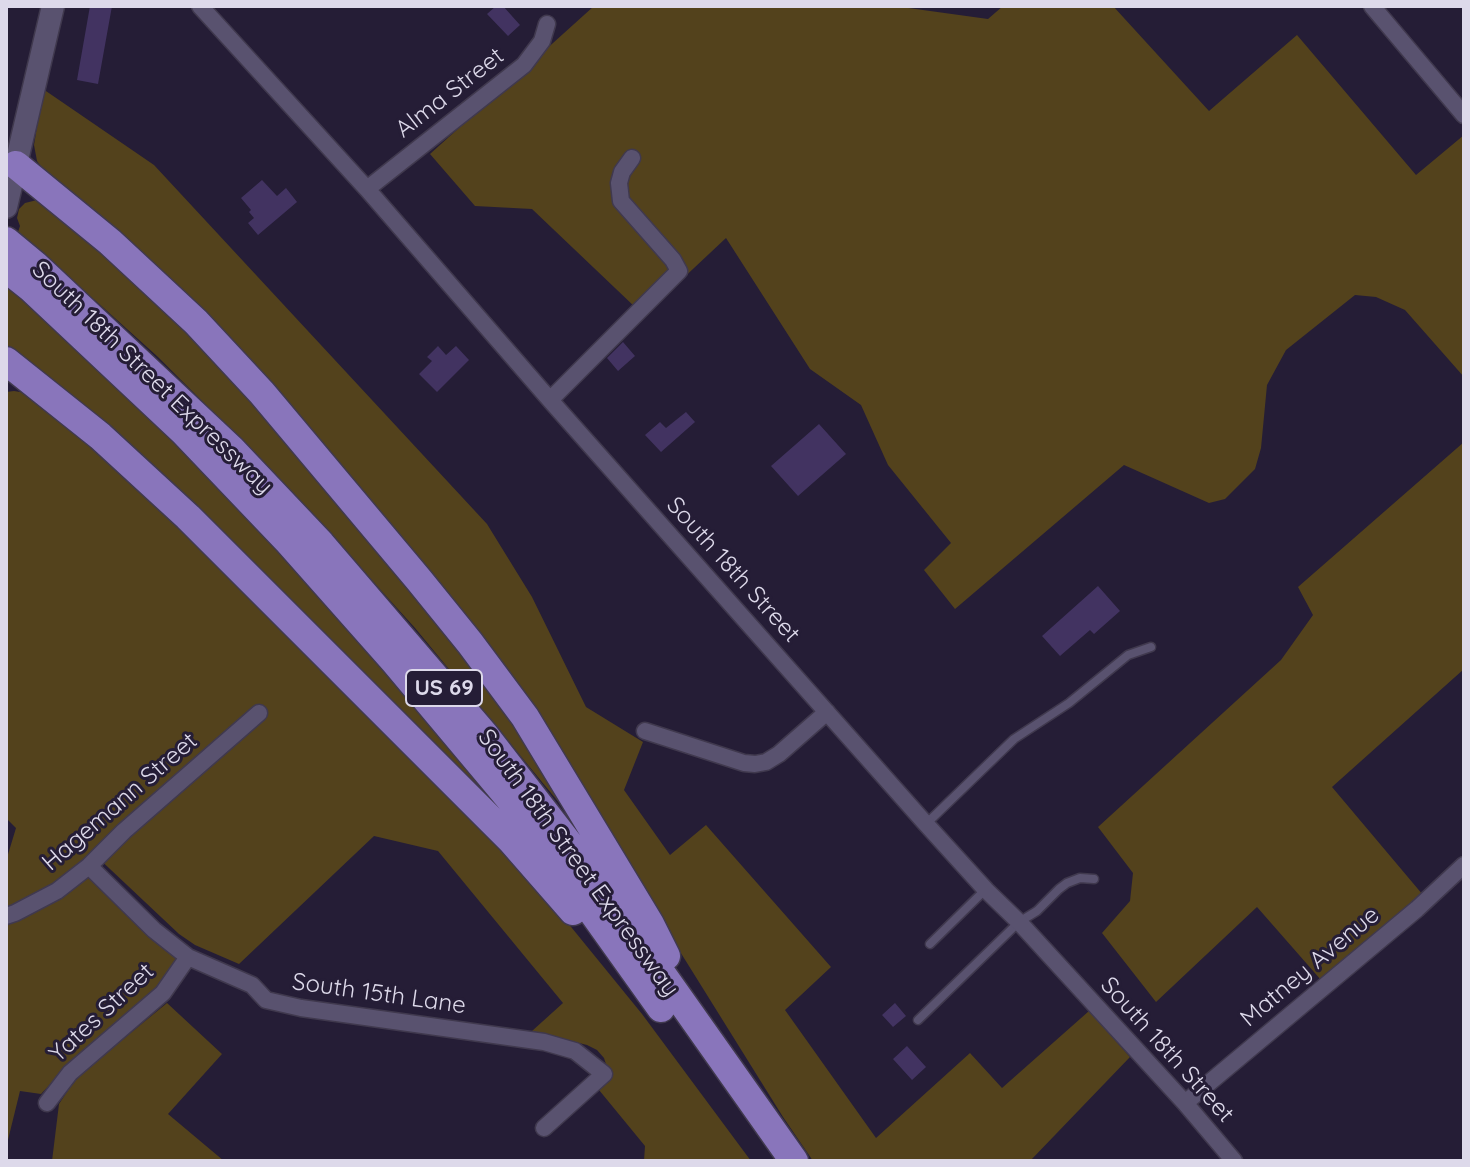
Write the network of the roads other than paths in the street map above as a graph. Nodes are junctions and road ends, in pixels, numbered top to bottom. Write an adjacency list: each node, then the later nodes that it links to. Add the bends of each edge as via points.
1 (53, 6): 7 (main road)
2 (200, 6): 8 (street, South 18th Street)
3 (1372, 6): 5 (street)
4 (547, 24): 8 (street, Alma Street, via 524,65)
5 (1464, 115)
6 (632, 158): 15 (street, via 619,183 621,201 679,271)
7 (16, 165): 9 (main road); 31 (highway, via 196,322 262,393 470,643 525,717 603,844 650,924)
8 (367, 189): 15 (street, South 18th Street)
9 (6, 207)
10 (6, 241): 12 (highway, South 18th Street Expressway / US 69)
11 (6, 268): 12 (highway, South 18th Street Expressway / US 69)
12 (33, 277): 29 (highway, South 18th Street Expressway / US 69, via 287,540 395,662 524,816); 31 (highway, South 18th Street Expressway / US 69, via 231,449 321,544 484,734 580,858)
13 (6, 361): 14 (highway)
14 (18, 382): 29 (highway, via 100,436 188,517)
15 (550, 400): 17 (street, South 18th Street)
16 (1151, 647): 20 (lane, via 1128,655 1014,739)
17 (827, 712): 19 (street, via 779,754 755,764); 20 (street, South 18th Street)
18 (259, 713): 22 (street, Hagemann Street)
19 (645, 731)
20 (926, 824): 24 (street, South 18th Street)
21 (1464, 865): 33 (street, Matney Avenue)
22 (89, 866): 25 (street, Hagemann Street, via 57,891); 28 (street, South 15th Lane)
23 (1094, 879): 26 (lane, via 1067,883)
24 (986, 890): 26 (street, South 18th Street); 27 (lane)
25 (6, 916)
26 (1019, 922): 30 (lane); 33 (street, South 18th Street)
27 (930, 944)
28 (188, 957): 32 (street, Yates Street, via 163,993 70,1073); 34 (street, South 15th Lane, via 252,985 266,1000 575,1051 604,1074)
29 (628, 962): 35 (highway, South 18th Street Expressway / US 69)
30 (918, 1020)
31 (702, 1033): 36 (highway, South 18th Street Expressway / US 69)
32 (47, 1103)
33 (1185, 1103): 37 (street, South 18th Street)
34 (544, 1128)
35 (771, 1161)
36 (794, 1161)
37 (1234, 1161)

